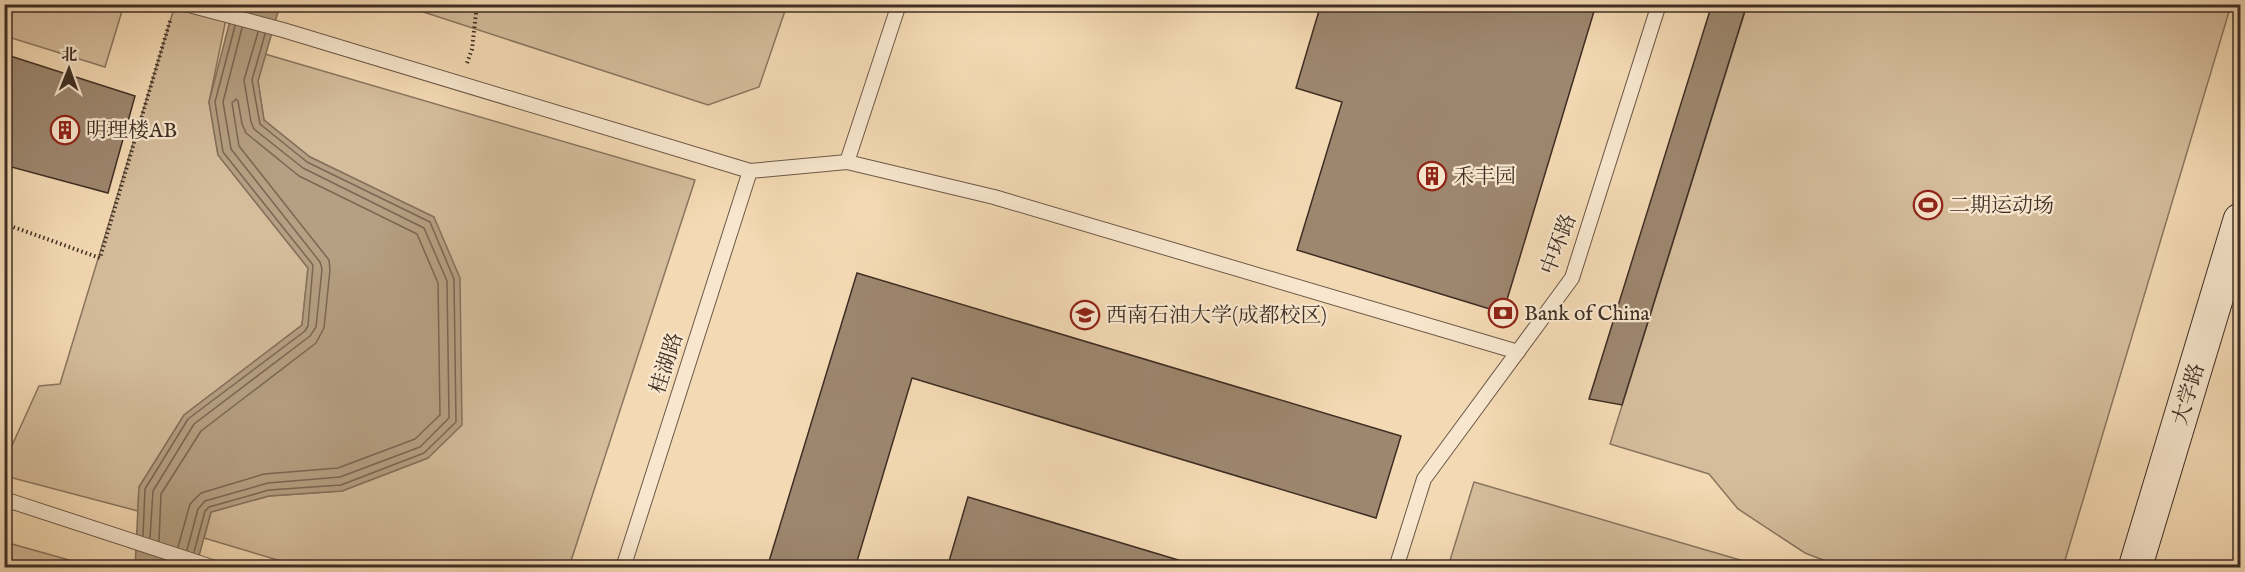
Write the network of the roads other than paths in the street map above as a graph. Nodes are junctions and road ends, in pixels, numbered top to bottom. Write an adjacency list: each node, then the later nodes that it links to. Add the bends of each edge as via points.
1 (185, 4): 5 (lane)
2 (899, 4): 4 (lane)
3 (1659, 4): 7 (lane, 中环路, via 1572,278)
4 (847, 162): 5 (lane); 7 (lane, via 994,197)
5 (750, 171): 10 (lane, 桂湖路)
6 (2241, 220): 12 (street, 大学路)
7 (1518, 352): 11 (lane, 中环路, via 1424,479)
8 (4, 499): 9 (lane)
9 (211, 566)
10 (623, 567)
11 (1396, 567)
12 (2135, 567)

